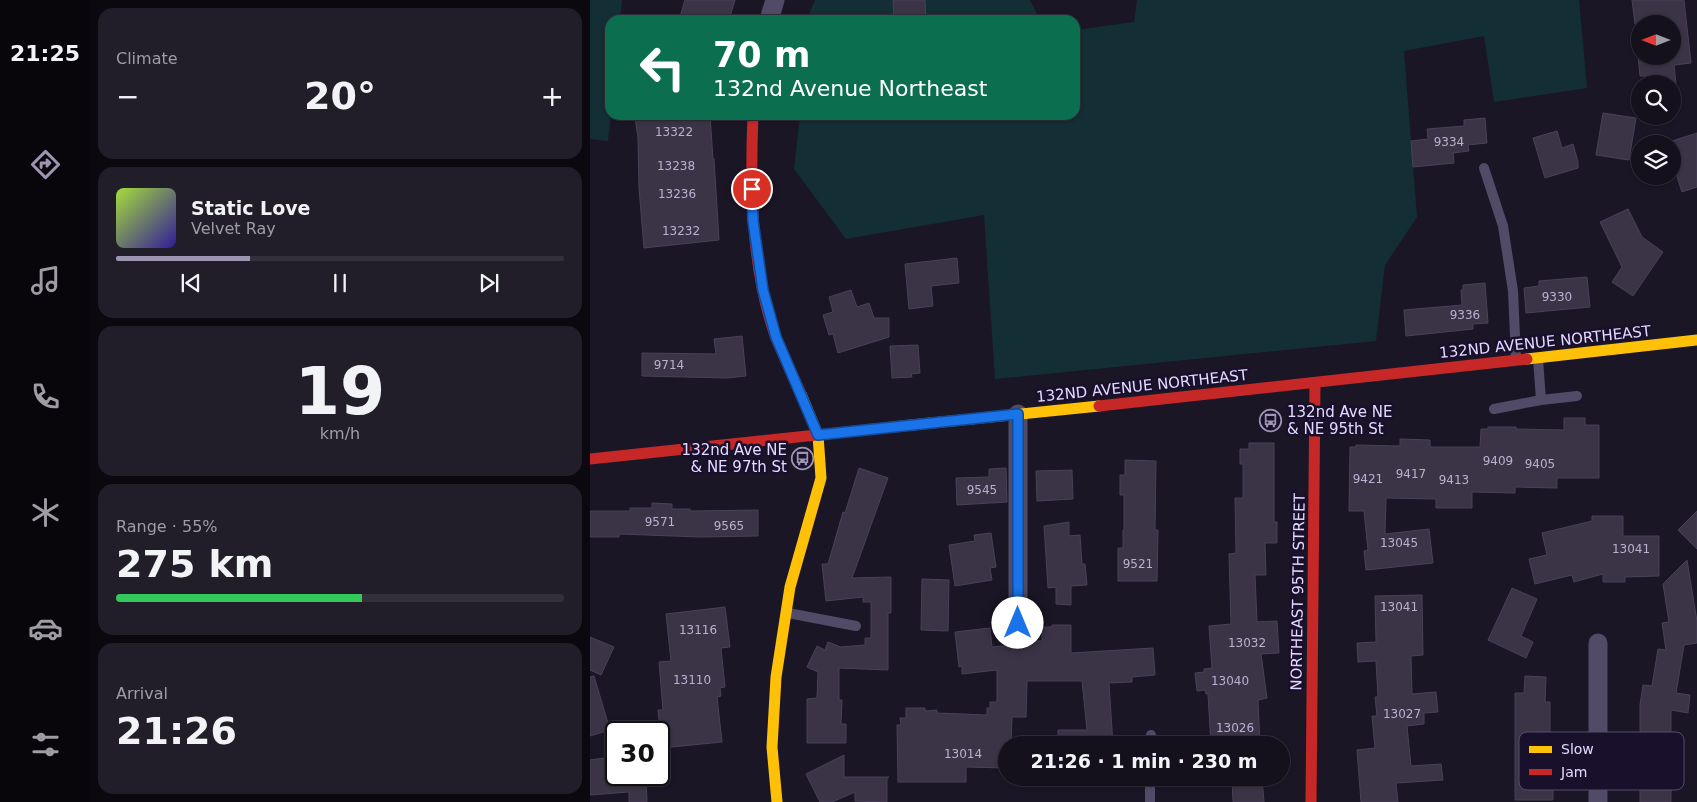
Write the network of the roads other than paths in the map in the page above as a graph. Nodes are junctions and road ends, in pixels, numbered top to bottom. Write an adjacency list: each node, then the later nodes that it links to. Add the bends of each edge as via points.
1 (775, 0): 2 (street)
2 (770, 15)
3 (753, 120): 13 (street, via 753,221 763,290 776,337)
4 (1484, 168): 7 (lane, via 1503,226 1513,291)
5 (1697, 340): 6 (street, 132ND AVENUE NORTHEAST)
6 (1538, 358): 7 (street, 132ND AVENUE NORTHEAST); 10 (lane)
7 (1516, 360): 8 (street, 132ND AVENUE NORTHEAST)
8 (1315, 382): 12 (street, 132ND AVENUE NORTHEAST); 23 (street, NORTHEAST 95TH STREET)
9 (1577, 396): 10 (lane)
10 (1541, 400): 11 (lane)
11 (1494, 409)
12 (1018, 414): 13 (street, 132ND AVENUE NORTHEAST); 16 (street)
13 (818, 435): 14 (street, 132ND AVENUE NORTHEAST); 15 (street, via 821,478 790,587)
14 (590, 459)
15 (786, 613): 17 (lane); 21 (street, via 776,677 772,747)
16 (1018, 623)
17 (856, 626)
18 (1598, 643): 19 (street)
19 (1598, 732)
20 (1150, 786): 22 (lane)
21 (777, 802)
22 (1150, 802)
23 (1310, 802)

